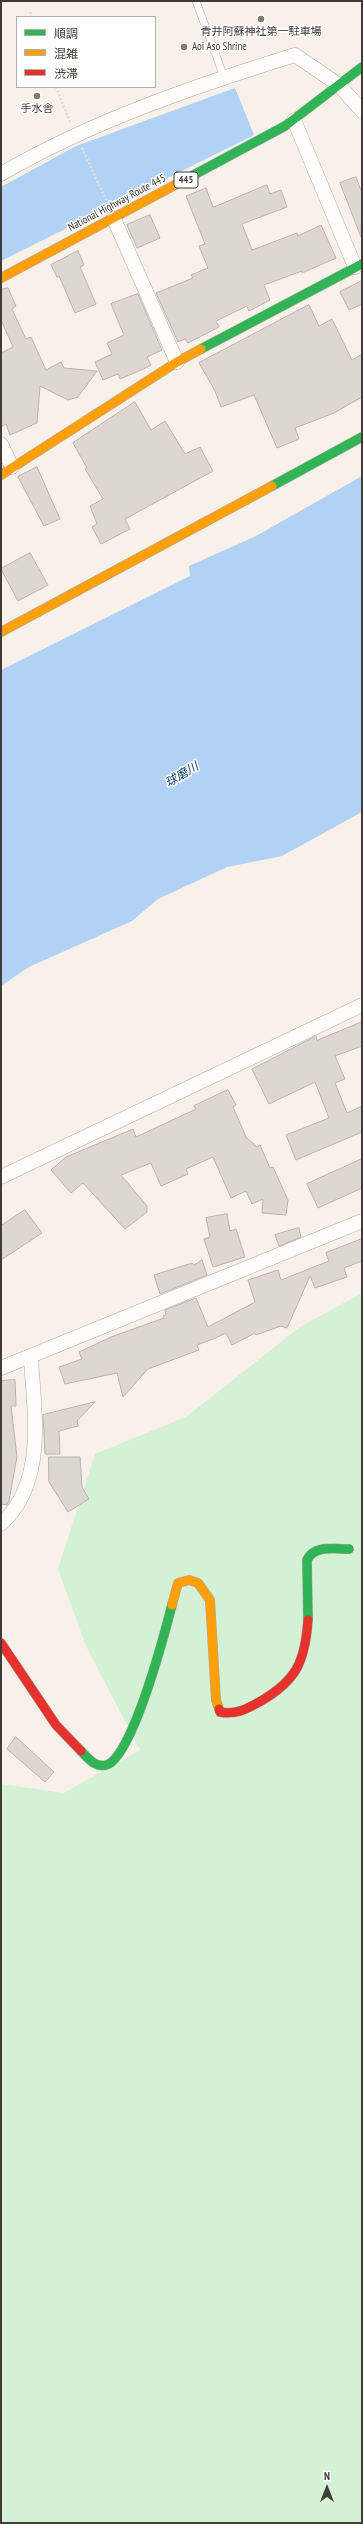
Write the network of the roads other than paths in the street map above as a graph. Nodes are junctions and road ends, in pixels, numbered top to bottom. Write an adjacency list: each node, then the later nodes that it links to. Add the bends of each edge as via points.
1 (196, 1): 3 (lane)
2 (362, 67): 4 (main road, National Highway Route 445 / 445)
3 (224, 77): 4 (street, via 295,55); 7 (street, via 76,135)
4 (339, 85): 5 (street); 6 (main road, National Highway Route 445 / 445)
5 (362, 111)
6 (294, 120): 8 (main road, National Highway Route 445 / 445); 9 (street)
7 (1, 174)
8 (114, 219): 10 (main road, National Highway Route 445 / 445); 11 (street)
9 (359, 266): 11 (main road)
10 (1, 278)
11 (177, 362): 14 (main road)
12 (362, 437): 15 (main road)
13 (1, 444): 14 (street)
14 (6, 471)
15 (1, 632)
16 (362, 1004): 17 (street)
17 (1, 1177)
18 (362, 1221): 19 (street)
19 (31, 1357): 20 (street); 21 (street, via 35,1452 27,1487 12,1514)
20 (1, 1368)
21 (1, 1524)
22 (349, 1549): 23 (main road, via 315,1550 310,1553 307,1560 308,1613 302,1660 292,1678 276,1692 246,1710 233,1714 220,1712 216,1700 210,1600 205,1587 198,1582 184,1580 178,1583 132,1730 118,1756 112,1763 103,1767 95,1765 56,1725)
23 (1, 1643)

